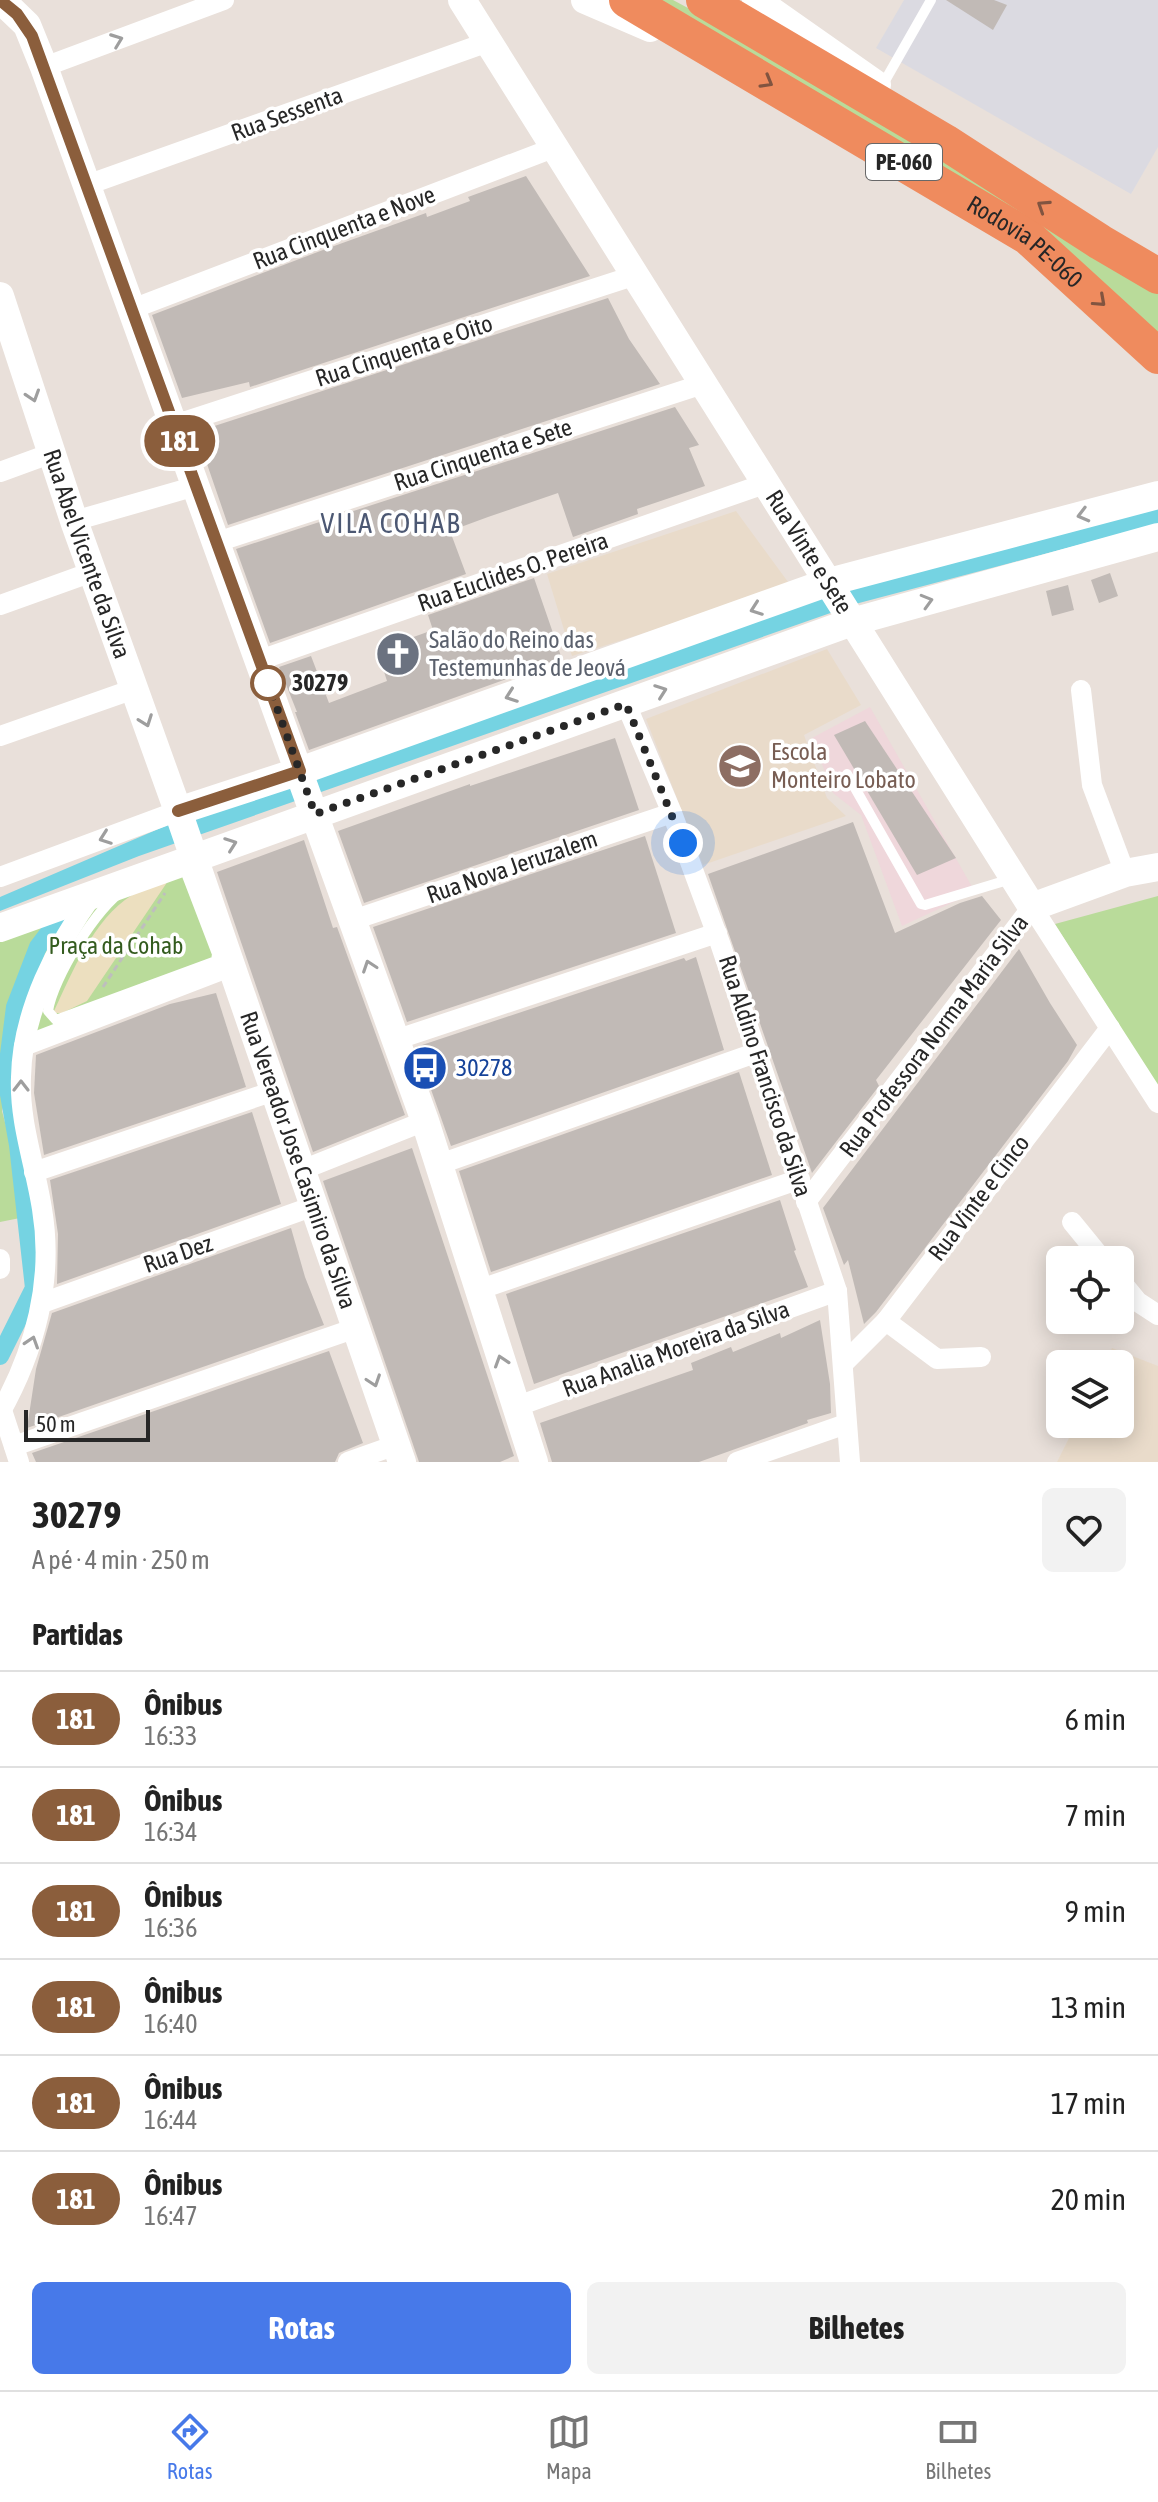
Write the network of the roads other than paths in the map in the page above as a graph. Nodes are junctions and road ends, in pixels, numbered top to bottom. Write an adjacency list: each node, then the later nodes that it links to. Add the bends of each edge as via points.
1 (1, 0): 11 (street, via 27,25)
2 (224, 0): 11 (street, one-way to 2)
3 (462, 0): 9 (street, Rua Vinte e Sete)
4 (585, 0): 10 (street, PE-060)
5 (627, 0): 10 (highway, Rodovia PE-060 / PE-060)
6 (704, 0): 13 (highway, Rodovia PE-060 / PE-060)
7 (756, 0): 12 (street, PE-060)
8 (931, 0): 12 (lane)
9 (488, 42): 14 (street, Rua Vinte e Sete); 15 (street, Rua Sessenta)
10 (729, 61): 21 (highway, Rodovia PE-060 / PE-060, one-way to 21, via 1028,237)
11 (44, 67): 15 (street)
12 (881, 87): 13 (street, PE-060)
13 (945, 142): 16 (highway, Rodovia PE-060 / PE-060, one-way to 13)
14 (556, 147): 17 (street, Rua Vinte e Sete); 19 (street, Rua Cinquenta e Nove)
15 (87, 185): 19 (street)
16 (1158, 275)
17 (633, 276): 22 (street, Rua Vinte e Sete); 23 (street, Rua Cinquenta e Oito)
18 (0, 296): 20 (street, Rua Abel Vicente da Silva)
19 (132, 309): 23 (street)
20 (7, 341): 24 (street, Rua Abel Vicente da Silva, one-way to 24)
21 (1158, 356)
22 (703, 384): 26 (street, Rua Vinte e Sete); 31 (street, Rua Cinquenta e Sete)
23 (174, 425): 27 (street)
24 (52, 453): 25 (street); 29 (street, Rua Abel Vicente da Silva)
25 (0, 472)
26 (767, 483): 33 (street, Rua Vinte e Sete); 35 (street, Rua Euclides O. Pereira)
27 (196, 486): 29 (street); 31 (street)
28 (1158, 495): 33 (street, one-way to 33)
29 (74, 521): 32 (street, Rua Abel Vicente da Silva)
30 (1158, 537): 33 (street, one-way to 30)
31 (217, 542): 35 (street)
32 (92, 572): 34 (street); 36 (street, Rua Abel Vicente da Silva)
33 (840, 601): 38 (street, one-way to 33); 41 (street, one-way to 41); 47 (street, Rua Vinte e Sete)
34 (0, 605)
35 (260, 660): 41 (street)
36 (134, 689): 39 (street); 43 (street, Rua Abel Vicente da Silva, one-way to 43)
37 (1081, 690): 45 (street, via 1092,785)
38 (626, 704): 41 (street); 42 (street, Rua Aldino Francisco da Silva)
39 (0, 736)
40 (847, 774): 47 (lane, via 921,904)
41 (306, 790): 43 (street, one-way to 41); 43 (street); 50 (street)
42 (672, 813): 50 (street, Rua Nova Jeruzalem); 52 (street, Rua Aldino Francisco da Silva)
43 (184, 840): 43 (lane, via 186,873 216,961 56,1020 48,1011 60,974 89,928 123,890); 46 (street, one-way to 46); 48 (street); 53 (street, Rua Vereador Jose Casimiro da Silva)
44 (1158, 867): 45 (street)
45 (1125, 873): 49 (street)
46 (0, 877)
47 (1013, 879): 49 (street, Rua Vinte e Sete)
48 (94, 893): 51 (street); 56 (street, via 52,966)
49 (1032, 907): 54 (street, Rua Vinte e Sete); 65 (street, Rua Professora Norma Maria Silva)
50 (353, 920): 55 (street, one-way to 50)
51 (0, 928)
52 (717, 933): 55 (street); 57 (street, Rua Aldino Francisco da Silva)
53 (230, 967): 56 (street); 58 (street, Rua Vereador Jose Casimiro da Silva)
54 (1110, 1028): 59 (street, Rua Vinte e Sete); 76 (street, Rua Vinte e Cinco)
55 (395, 1040): 60 (street)
56 (24, 1046): 63 (street, one-way to 56, via 21,1100)
57 (758, 1052): 61 (street); 64 (street, Rua Aldino Francisco da Silva)
58 (274, 1091): 62 (street, Rua Vereador Jose Casimiro da Silva); 63 (street)
59 (1158, 1103)
60 (425, 1121): 61 (street); 62 (street)
61 (440, 1164): 71 (street)
62 (302, 1170): 66 (street, Rua Vereador Jose Casimiro da Silva)
63 (34, 1172): 74 (street, via 45,1236)
64 (800, 1179): 65 (street, Rua Aldino Francisco da Silva); 71 (street)
65 (806, 1202): 72 (street, Rua Aldino Francisco da Silva)
66 (314, 1206): 74 (street, Rua Dez); 77 (street, Rua Vereador Jose Casimiro da Silva)
67 (1072, 1222): 68 (street)
68 (1092, 1246)
69 (0, 1259): 70 (street)
70 (0, 1269)
71 (478, 1290): 80 (street, one-way to 71)
72 (837, 1291): 79 (street, Rua Aldino Francisco da Silva); 80 (street, Rua Analia Moreira da Silva)
73 (1134, 1297): 75 (street)
74 (42, 1303): 81 (street, one-way to 74, via 28,1354)
75 (1158, 1315)
76 (886, 1321): 78 (street, via 937,1359); 79 (street, Rua Vinte e Cinco)
77 (356, 1328): 83 (street); 84 (street, Rua Vereador Jose Casimiro da Silva, one-way to 84)
78 (981, 1357)
79 (843, 1364): 82 (street, Rua Aldino Francisco da Silva)
80 (515, 1407): 86 (street)
81 (1, 1411): 83 (street)
82 (846, 1424): 87 (street); 88 (street, Rua Aldino Francisco da Silva)
83 (16, 1454)
84 (399, 1454): 85 (street)
85 (348, 1462)
86 (534, 1462)
87 (737, 1462)
88 (850, 1462)

